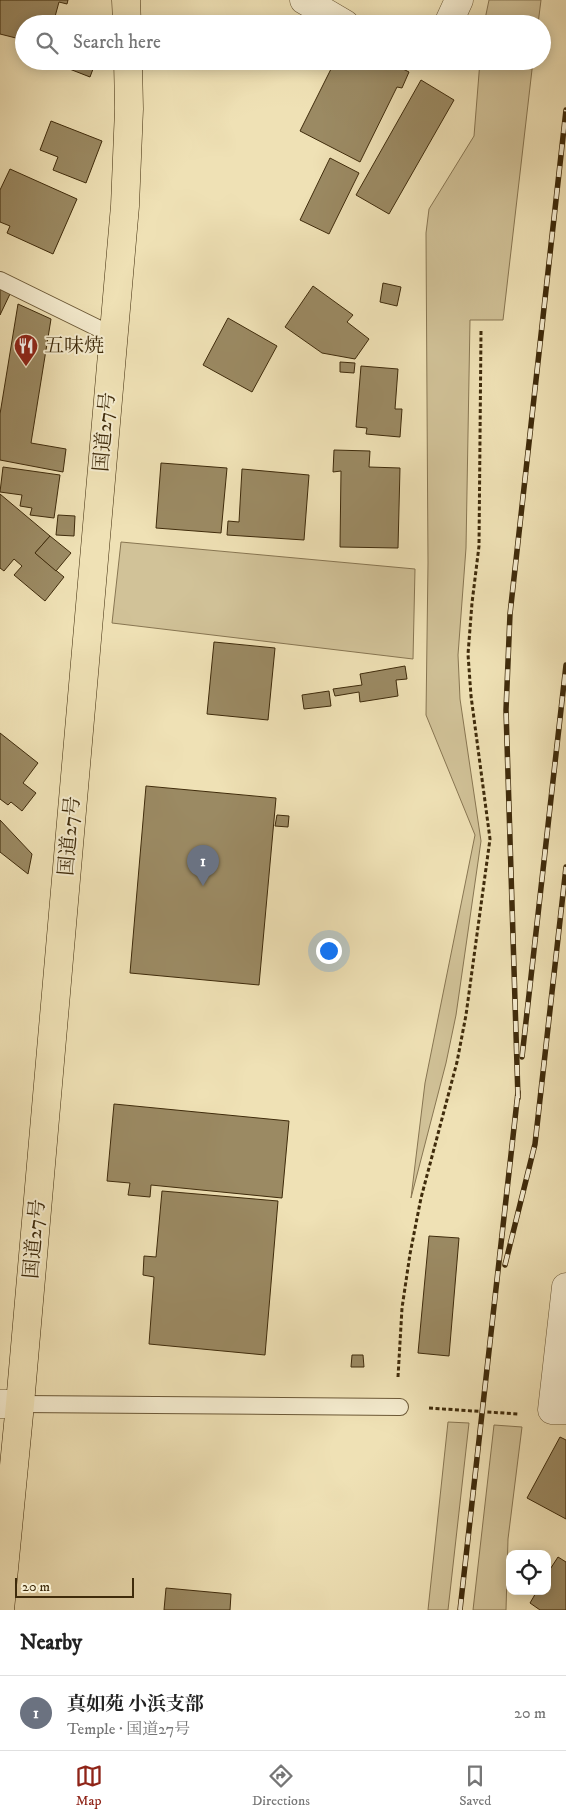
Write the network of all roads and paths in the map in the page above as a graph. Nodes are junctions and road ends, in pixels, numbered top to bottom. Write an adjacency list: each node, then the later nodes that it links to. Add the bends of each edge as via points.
1 (126, 0): 4 (highway)
2 (304, 0): 5 (street)
3 (459, 0): 6 (street)
4 (127, 15)
5 (330, 15)
6 (452, 15)
7 (128, 70): 10 (highway, 国道27号, via 125,206)
8 (0, 280): 10 (lane)
9 (481, 331): 13 (path, via 479,546 468,654 490,839 466,1016 410,1254 398,1368)
10 (114, 336): 12 (highway, 国道27号)
11 (566, 1288): 14 (street)
12 (10, 1404): 13 (lane); 15 (highway, 国道27号)
13 (400, 1407): 14 (path, via 532,1416)
14 (559, 1410)
15 (0, 1610)

